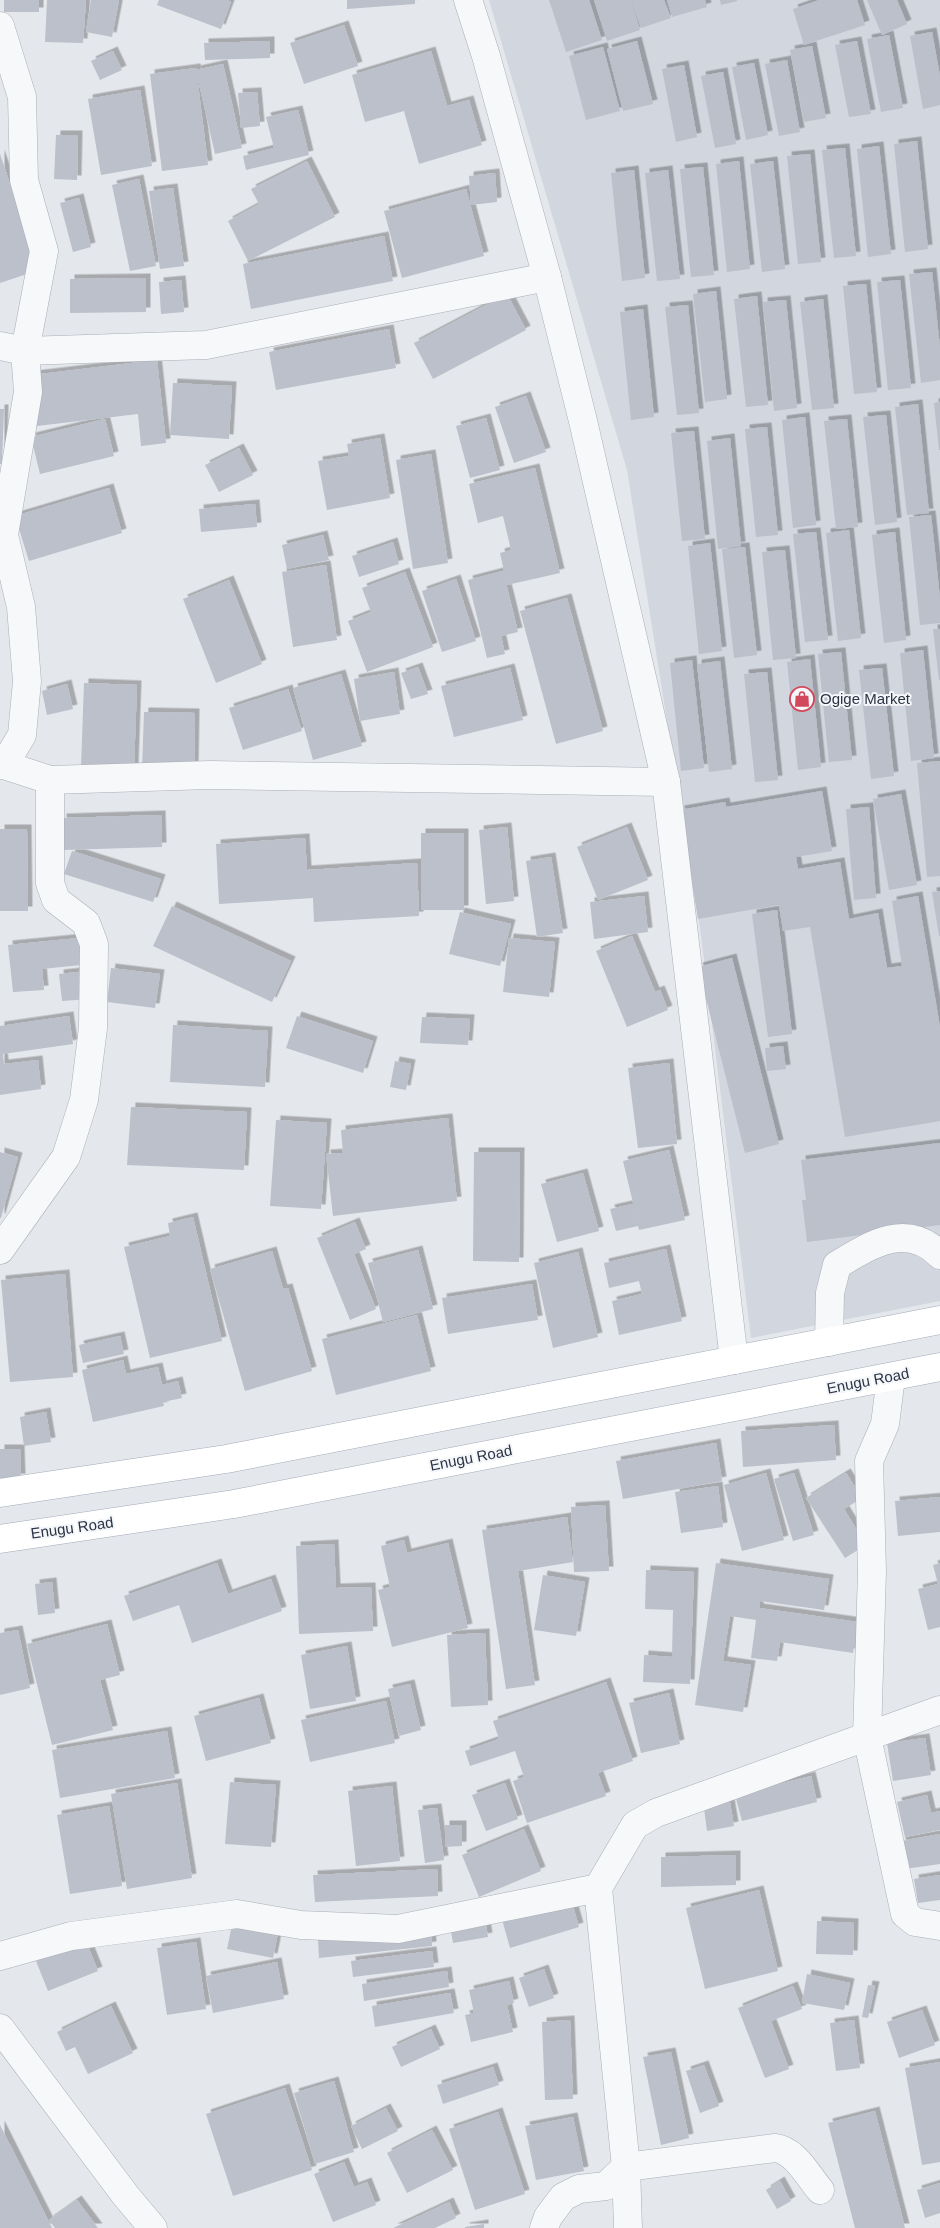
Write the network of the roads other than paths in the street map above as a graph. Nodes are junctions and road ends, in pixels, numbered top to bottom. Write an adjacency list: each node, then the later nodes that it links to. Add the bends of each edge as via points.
1 (468, 0): 3 (street)
2 (0, 26): 4 (street, via 22,97 24,180 44,250)
3 (547, 277): 4 (street, via 206,345); 7 (street)
4 (12, 349): 5 (street, via 28,392 4,536 21,606 27,681 22,735)
5 (2, 765): 6 (street)
6 (50, 780): 7 (street, via 210,775); 8 (street, via 50,883 56,900 86,923 94,944 93,1028 84,1100 66,1157)
7 (666, 782): 12 (street)
8 (0, 1250)
9 (940, 1255): 11 (street, via 930,1244 906,1236 872,1244 837,1265 830,1293)
10 (940, 1320): 11 (main road)
11 (829, 1342): 12 (main road)
12 (734, 1360): 15 (main road, via 226,1459)
13 (940, 1367): 14 (main road, Enugu Road)
14 (891, 1377): 16 (main road, Enugu Road, via 234,1504); 18 (street, via 884,1424 869,1461 872,1571)
15 (0, 1492)
16 (0, 1539)
17 (940, 1710): 18 (street)
18 (867, 1737): 19 (street, via 656,1813 635,1825); 20 (street, via 905,1914 915,1922)
19 (598, 1888): 21 (street, via 398,1929 301,1925 236,1914 71,1936); 23 (street)
20 (940, 1926)
21 (0, 1956)
22 (0, 2028): 25 (street)
23 (626, 2167): 24 (street, via 784,2149); 26 (street, via 606,2186 579,2189 563,2197); 27 (street)
24 (820, 2190)
25 (153, 2228)
26 (544, 2228)
27 (628, 2228)

